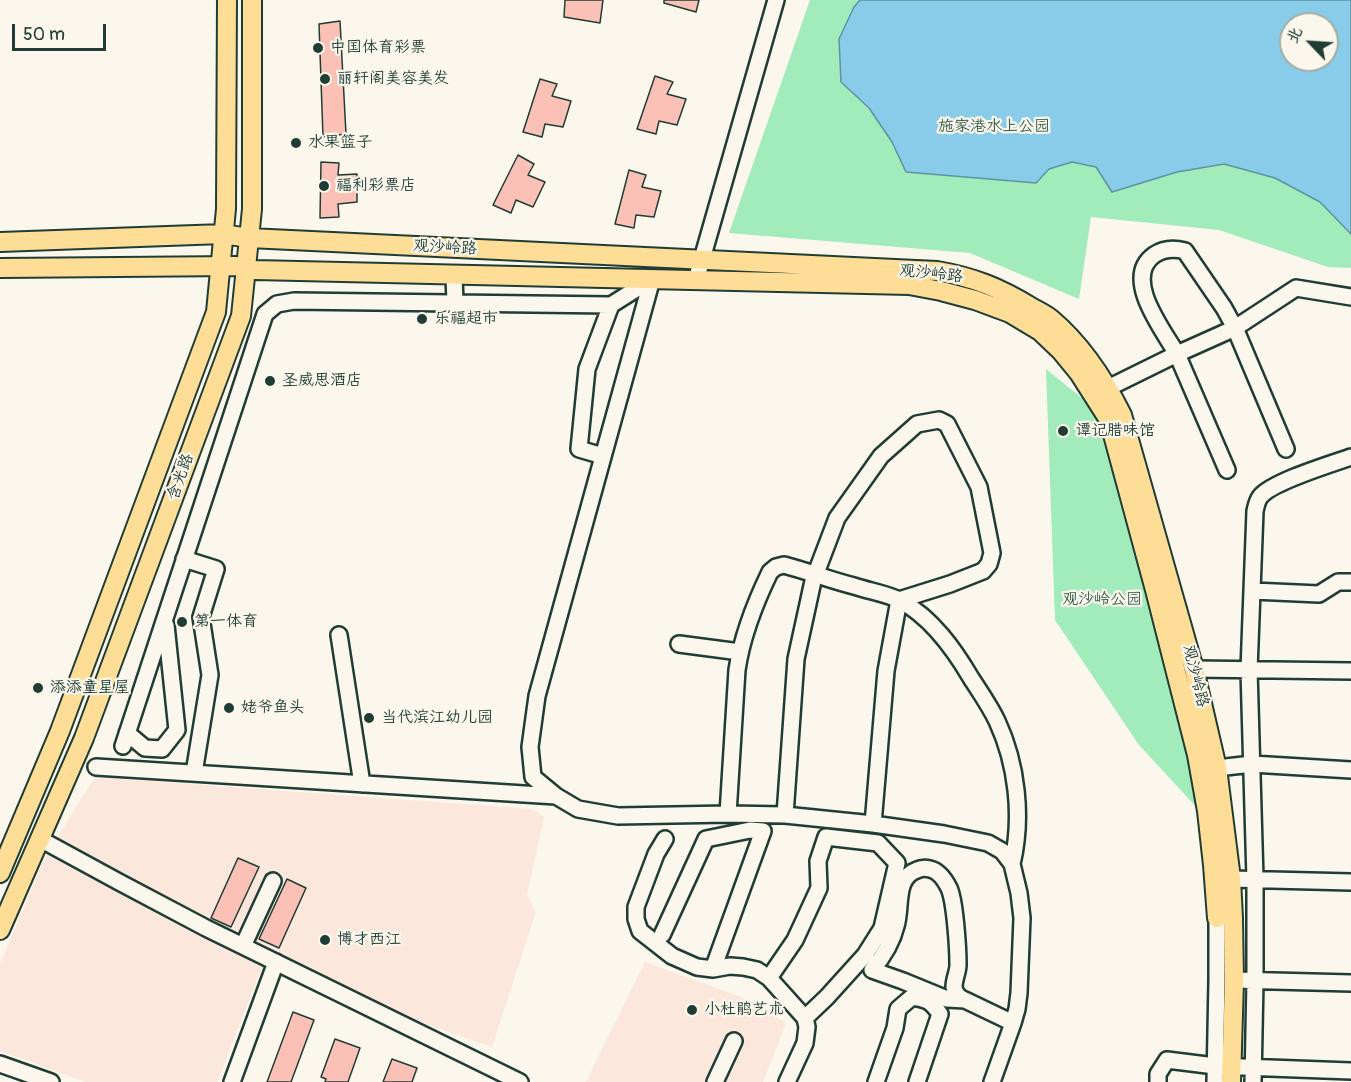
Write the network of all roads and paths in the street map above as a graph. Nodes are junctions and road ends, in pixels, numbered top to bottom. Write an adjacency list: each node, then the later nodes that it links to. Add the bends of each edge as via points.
1 (227, 0): 4 (main road, 含光路)
2 (252, 0): 5 (main road, 含光路)
3 (776, 0): 7 (street)
4 (224, 234): 5 (main road, 观沙岭路); 6 (main road, 观沙岭路); 8 (main road, 含光路)
5 (249, 238): 7 (main road, 观沙岭路); 10 (main road, 含光路)
6 (0, 242)
7 (702, 260): 13 (street); 19 (main road, 观沙岭路, via 937,271 982,281 1049,317 1071,338)
8 (220, 266): 9 (main road, 观沙岭路); 10 (main road, 观沙岭路); 49 (main road, 含光路, via 216,312 60,731)
9 (0, 268)
10 (246, 268): 11 (main road, 观沙岭路); 46 (main road, 含光路, via 241,316 84,738)
11 (454, 275): 12 (main road, 观沙岭路); 15 (street)
12 (652, 279): 13 (main road, 观沙岭路); 16 (street); 21 (street)
13 (696, 280): 54 (main road, 观沙岭路, via 909,285 930,289 1010,313 1040,331 1079,373 1109,420 1197,754 1207,811)
14 (1351, 297): 17 (street, via 1296,288)
15 (455, 303): 16 (street); 24 (street, via 294,301 277,304 265,314)
16 (611, 305): 21 (street, via 587,369 579,449)
17 (1234, 328): 18 (street); 18 (street, via 1185,251 1175,248 1158,252 1146,263 1142,286 1146,301); 20 (street)
18 (1177, 354): 19 (street); 23 (street)
19 (1108, 388): 33 (main road, 观沙岭路, via 1122,415)
20 (1286, 449)
21 (603, 456): 42 (street, via 537,696 530,747 533,777)
22 (1351, 457): 27 (street, via 1269,489 1259,498 1255,511)
23 (1227, 470)
24 (184, 559): 29 (street); 40 (street, via 216,568 201,617 210,675)
25 (815, 575): 28 (street); 28 (street, via 837,518 881,456 917,424 939,420 948,424 979,487 992,553 983,571); 32 (street, via 784,565 770,572); 44 (street, via 796,659)
26 (1351, 582): 27 (street, via 1338,582 1319,594)
27 (1252, 591): 34 (street)
28 (899, 600): 45 (street, via 886,671); 48 (street, via 919,612 960,659 997,720 1015,784 1018,819)
29 (165, 618): 29 (street, via 125,740 145,748 162,749 177,730)
30 (339, 635): 41 (street)
31 (679, 644): 32 (street)
32 (740, 652): 43 (street)
33 (1194, 669): 34 (street); 38 (main road, 观沙岭路)
34 (1249, 670): 35 (street); 36 (street)
35 (1351, 671)
36 (1252, 764): 38 (street); 39 (street); 51 (street)
37 (96, 767): 40 (street)
38 (1218, 768): 50 (main road, 观沙岭路)
39 (1351, 770)
40 (194, 773): 41 (street)
41 (363, 784): 42 (street)
42 (556, 796): 43 (street, via 578,809 618,816)
43 (728, 814): 44 (street)
44 (785, 814): 45 (street)
45 (873, 824): 48 (street, via 988,843 1002,851)
46 (40, 839): 55 (main road, 含光路); 57 (street)
47 (665, 839): 59 (street, via 636,907 640,931 672,956)
48 (1012, 864): 66 (street, via 1022,918 1019,993)
49 (0, 873)
50 (1231, 879): 51 (street); 61 (main road, 观沙岭路)
51 (1255, 879): 53 (street); 62 (street)
52 (273, 881): 57 (street)
53 (1351, 882)
54 (1217, 918): 70 (street, via 1217,980)
55 (0, 930)
56 (662, 935): 59 (street, via 706,839 764,831)
57 (243, 946): 58 (street)
58 (276, 962): 72 (street); 74 (street)
59 (713, 969): 60 (street, via 743,967)
60 (769, 978): 65 (street); 65 (street, via 795,940 819,888 818,861 826,837 878,843 897,863 882,928 865,955)
61 (1234, 980): 62 (street); 70 (main road, 观沙岭路)
62 (1255, 981): 63 (street); 71 (street)
63 (1351, 983)
64 (965, 1000): 64 (street, via 954,988 959,967 950,888 940,873 921,868 911,872 901,887 896,929 872,970 947,999); 66 (street)
65 (805, 1018): 77 (street, via 805,1043)
66 (1013, 1023): 80 (street)
67 (734, 1041): 76 (street)
68 (0, 1064): 73 (street)
69 (1351, 1071): 71 (street)
70 (1226, 1072): 71 (street); 81 (street, via 1167,1060 1158,1074); 82 (street)
71 (1254, 1075)
72 (502, 1078): 75 (street)
73 (51, 1082)
74 (232, 1082)
75 (519, 1082)
76 (715, 1082)
77 (787, 1082)
78 (876, 1082): 79 (street, via 898,1009 912,997 925,998 940,1014)
79 (917, 1082)
80 (992, 1082)
81 (1158, 1082)
82 (1215, 1082)

